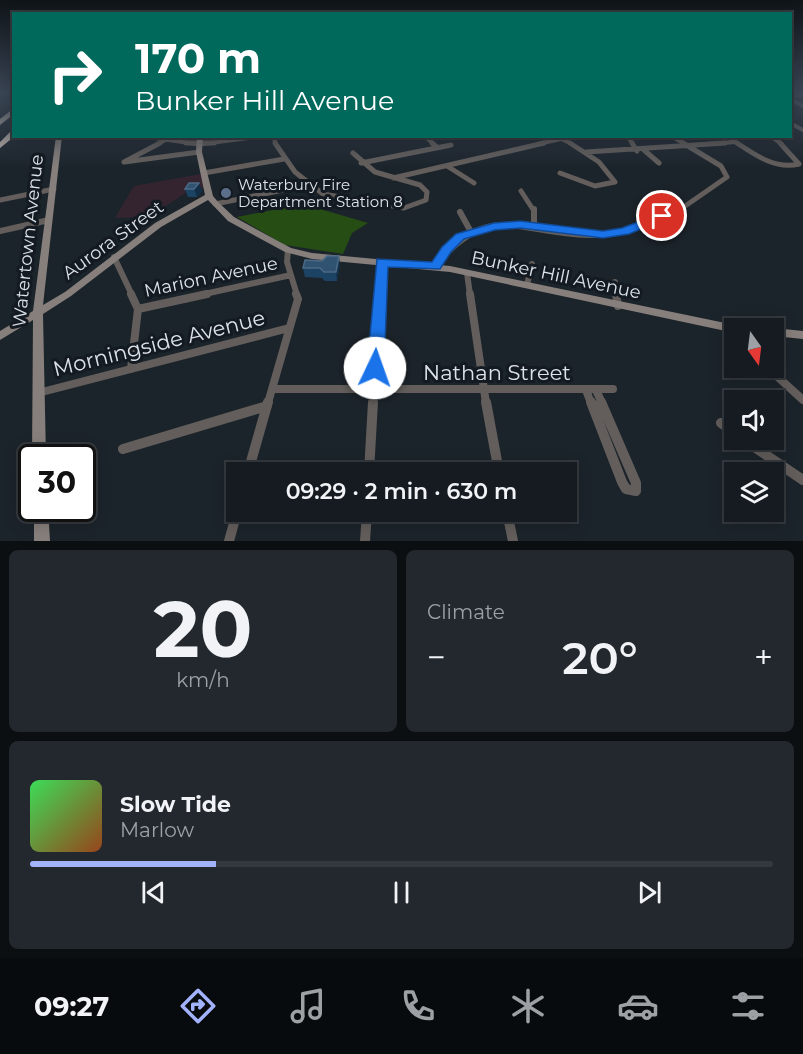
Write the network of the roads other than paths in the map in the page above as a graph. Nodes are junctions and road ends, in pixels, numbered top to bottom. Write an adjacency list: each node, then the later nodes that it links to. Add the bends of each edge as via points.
1 (12, 133): 14 (highway)
2 (59, 138): 34 (main road, Watertown Avenue)
3 (150, 138): 12 (street)
4 (245, 138): 15 (street)
5 (274, 138): 23 (street)
6 (426, 138): 17 (street)
7 (628, 138): 20 (street)
8 (674, 138): 18 (street)
9 (729, 138): 13 (street)
10 (773, 138): 13 (street, via 800,164 775,163)
11 (561, 139): 21 (street); 26 (street)
12 (164, 141): 15 (street); 15 (street, via 124,162)
13 (736, 142): 18 (street)
14 (0, 144)
15 (199, 144): 27 (main road, Bunker Hill Avenue)
16 (451, 145): 17 (street)
17 (437, 147): 24 (street)
18 (688, 147): 19 (street); 41 (street, via 721,166 728,175 693,203 614,234)
19 (644, 150): 20 (street); 25 (street)
20 (637, 151): 21 (street)
21 (586, 152): 28 (street, via 613,175 613,184 595,186)
22 (353, 153): 24 (street)
23 (284, 159): 27 (street); 33 (street)
24 (361, 163): 30 (street)
25 (659, 163)
26 (447, 166): 29 (street); 32 (street)
27 (204, 172): 36 (main road, Bunker Hill Avenue)
28 (560, 173)
29 (407, 175): 30 (street); 31 (street)
30 (390, 178): 31 (street)
31 (407, 182): 33 (street, via 420,185 427,192 426,200 413,207 395,207 330,197)
32 (474, 183)
33 (308, 185): 38 (street)
34 (54, 189): 37 (street); 40 (main road, Watertown Avenue)
35 (521, 192): 41 (street, via 537,217)
36 (209, 196): 38 (main road, Bunker Hill Avenue); 45 (main road, Aurora Street, via 158,225)
37 (0, 200)
38 (215, 204): 44 (main road, Bunker Hill Avenue, via 231,219)
39 (460, 212): 43 (street)
40 (49, 220): 42 (street); 55 (main road, Watertown Avenue)
41 (534, 226): 43 (street, via 505,225)
42 (0, 231)
43 (471, 232): 48 (street, via 453,242)
44 (288, 250): 46 (main road, Bunker Hill Avenue); 50 (street)
45 (114, 257): 54 (street); 55 (main road, Aurora Street)
46 (381, 262): 48 (main road, Bunker Hill Avenue); 65 (street)
47 (532, 264): 52 (street)
48 (435, 266): 49 (main road, Bunker Hill Avenue)
49 (467, 273): 52 (main road, Bunker Hill Avenue); 67 (street)
50 (291, 275): 54 (street, Marion Avenue); 57 (street, via 298,299)
51 (615, 282): 53 (street)
52 (527, 285): 53 (main road, Bunker Hill Avenue)
53 (618, 306): 56 (main road, Bunker Hill Avenue)
54 (138, 309): 61 (street)
55 (38, 315): 60 (main road, Aurora Street); 68 (main road, Watertown Avenue)
56 (724, 327)
57 (289, 328): 61 (street, Morningside Avenue); 63 (street)
58 (784, 333): 59 (main road)
59 (803, 334)
60 (0, 336)
61 (132, 369): 68 (street, Morningside Avenue)
62 (779, 378): 69 (street)
63 (273, 389): 65 (street, Nathan Street); 70 (street)
64 (613, 389): 66 (street, Nathan Street)
65 (374, 390): 67 (street, Nathan Street); 79 (street)
66 (591, 390): 67 (street, Nathan Street); 73 (street); 74 (street)
67 (484, 391): 80 (street)
68 (38, 393): 75 (main road, Watertown Avenue)
69 (803, 400)
70 (267, 406): 76 (street); 78 (street)
71 (721, 423): 72 (street)
72 (724, 425)
73 (605, 438): 74 (street); 74 (street, via 622,483 626,489 636,491)
74 (617, 438)
75 (39, 444)
76 (123, 449)
77 (759, 450): 81 (street)
78 (251, 462)
79 (370, 462)
80 (497, 462)
81 (803, 480)
82 (41, 522): 86 (main road)
83 (234, 522): 87 (street)
84 (366, 522): 88 (street)
85 (509, 522): 89 (street)
86 (42, 541)
87 (229, 541)
88 (365, 541)
89 (513, 541)

